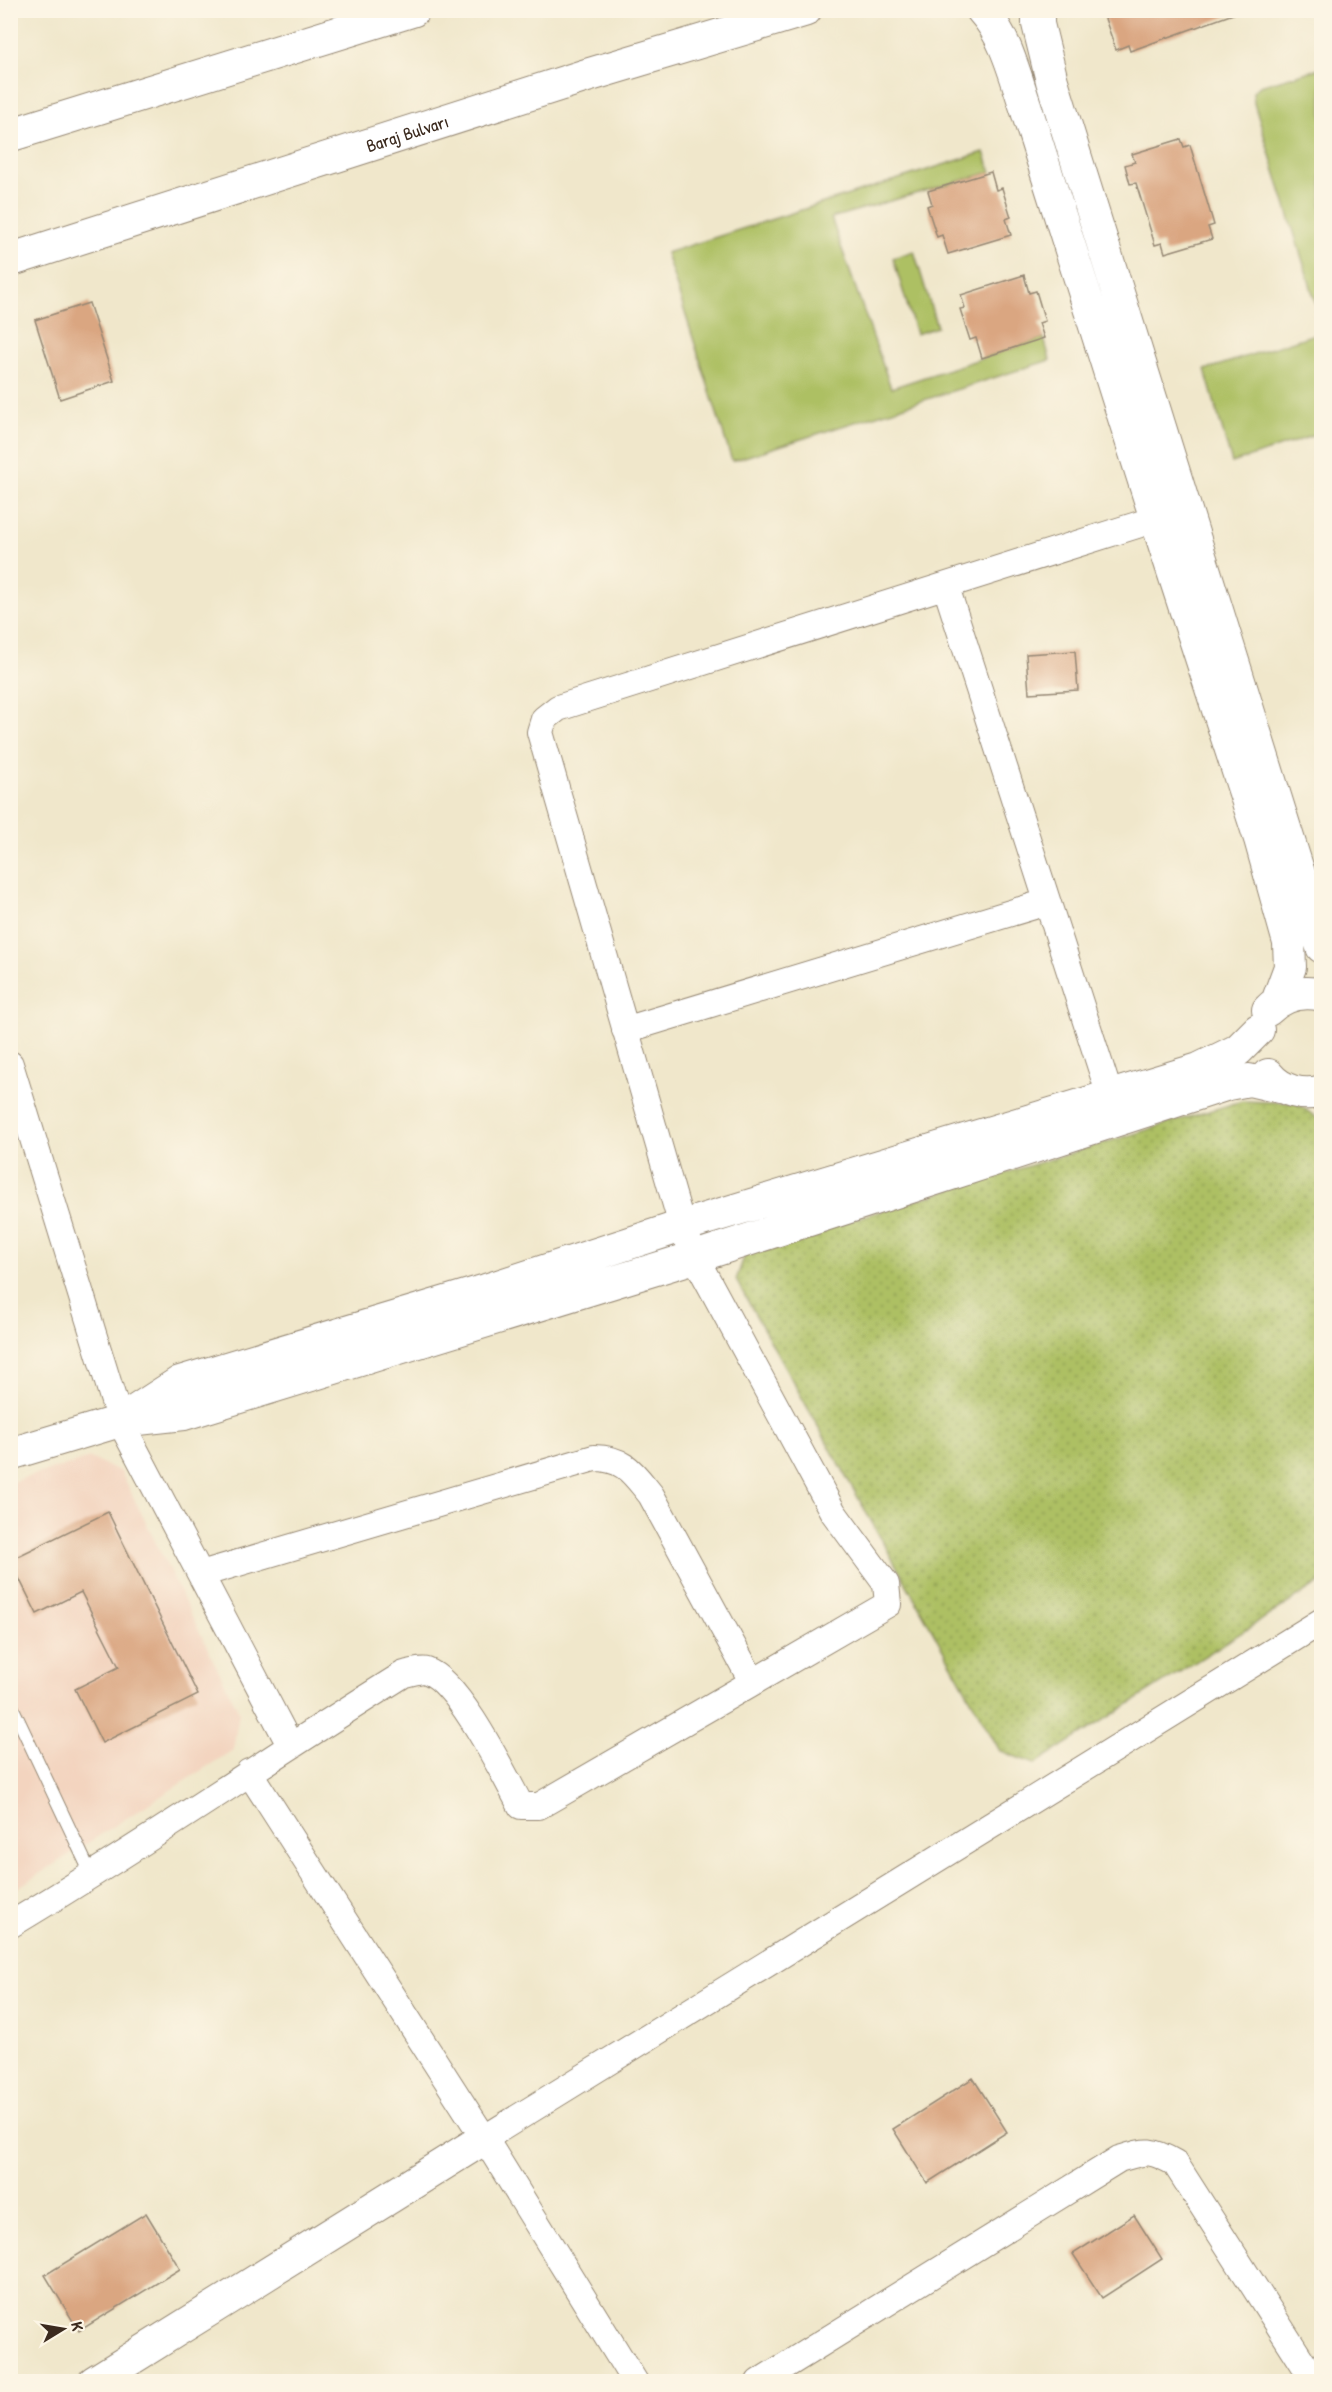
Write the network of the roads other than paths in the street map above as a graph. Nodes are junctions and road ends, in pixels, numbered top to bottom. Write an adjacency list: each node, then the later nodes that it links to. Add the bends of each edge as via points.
1 (412, 10): 5 (main road)
2 (805, 10): 6 (main road, Baraj Bulvarı, via 585,76)
3 (982, 10): 7 (street, via 992,21 1007,54 1026,108)
4 (1038, 10): 10 (street, via 1052,81)
5 (10, 135)
6 (10, 260)
7 (1156, 519): 8 (street); 12 (street, via 1260,839 1289,943 1290,967)
8 (946, 587): 9 (street); 13 (street, via 558,708 544,719 540,732)
9 (1047, 902): 13 (street); 18 (street)
10 (1322, 947)
11 (1322, 995): 12 (street, via 1293,994)
12 (1277, 1002): 14 (street, via 1265,1014)
13 (625, 1030): 19 (street)
14 (1258, 1030): 16 (street, via 1256,1047 1261,1064 1271,1079); 18 (street, via 1238,1050 1199,1069)
15 (10, 1064): 21 (street)
16 (1284, 1088): 17 (street); 20 (street, via 1249,1080 1228,1084)
17 (1319, 1094)
18 (1110, 1096): 19 (street)
19 (682, 1226): 20 (street); 21 (street, via 180,1383)
20 (694, 1257): 21 (street, via 184,1414); 25 (street, via 833,1512 886,1584 888,1604)
21 (120, 1421): 22 (street); 23 (street)
22 (10, 1454)
23 (201, 1574): 25 (street, via 594,1458 610,1458 630,1469 651,1496); 27 (street)
24 (1322, 1621): 31 (street)
25 (752, 1681): 27 (street, via 539,1806 521,1806 477,1727 442,1680 425,1670 404,1674)
26 (10, 1702): 29 (lane)
27 (290, 1745): 28 (street)
28 (249, 1772): 29 (street); 31 (street)
29 (92, 1876): 30 (street)
30 (10, 1925)
31 (484, 2138): 32 (street); 33 (street)
32 (94, 2382)
33 (635, 2382)
34 (759, 2382): 35 (street, via 1119,2159 1143,2152 1156,2152 1175,2163)
35 (1315, 2382)

